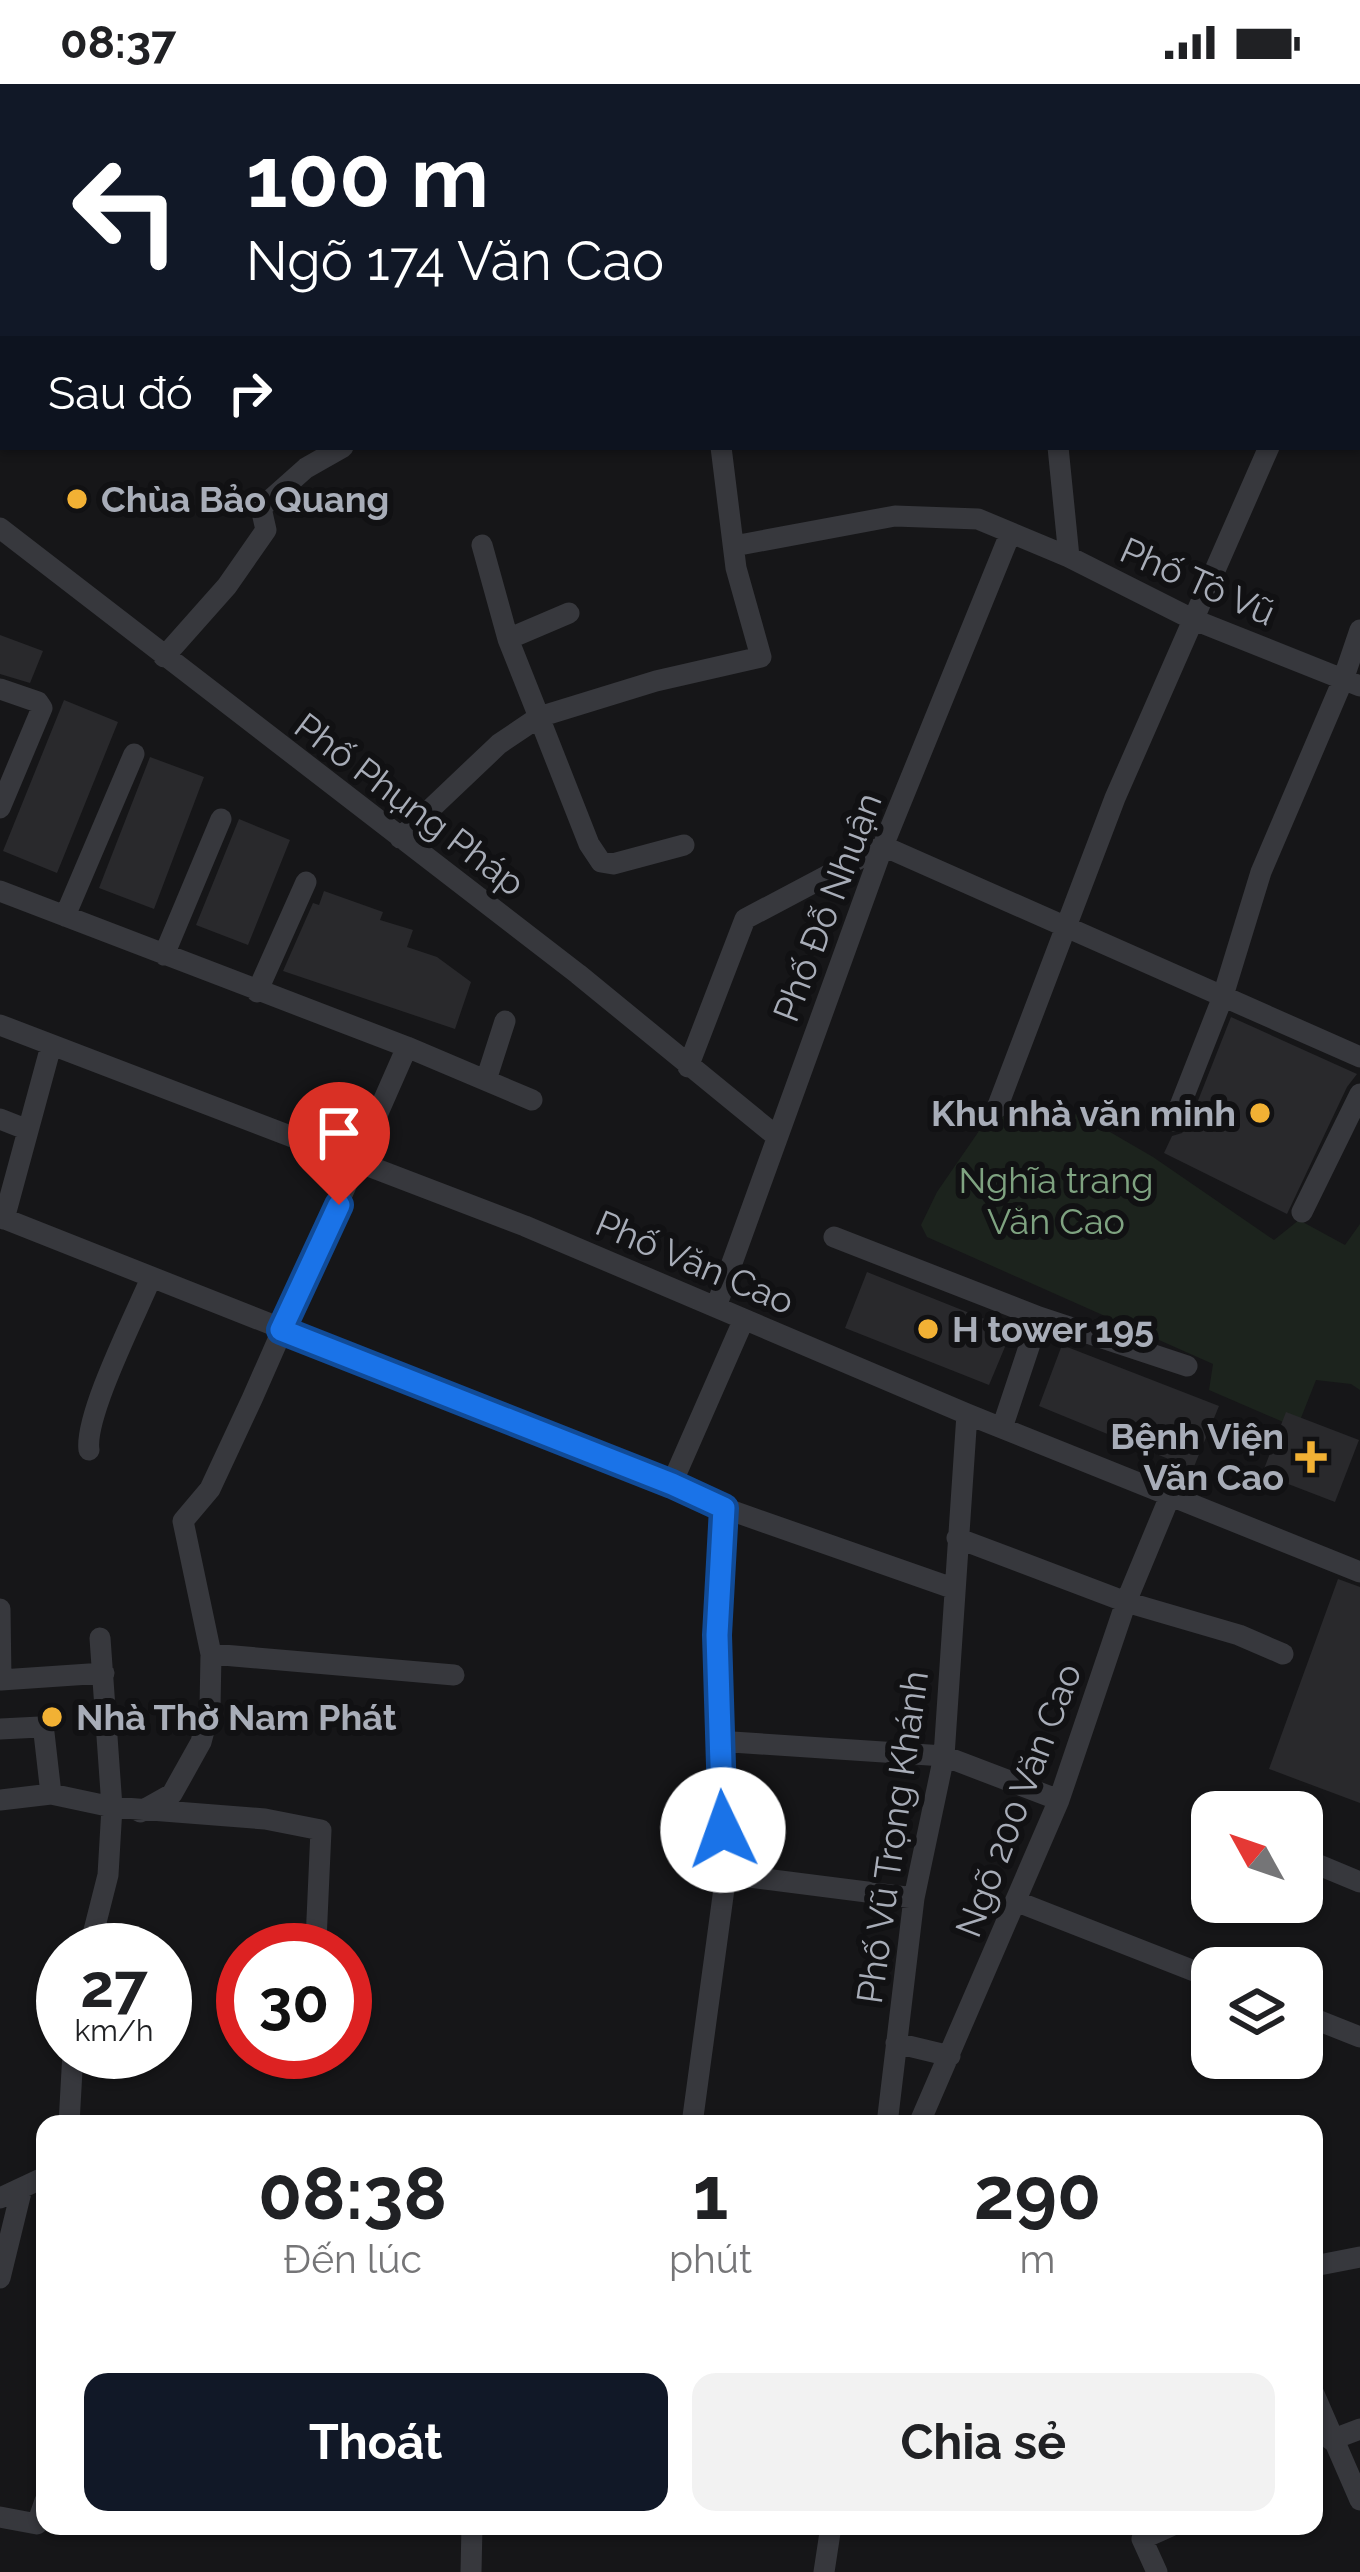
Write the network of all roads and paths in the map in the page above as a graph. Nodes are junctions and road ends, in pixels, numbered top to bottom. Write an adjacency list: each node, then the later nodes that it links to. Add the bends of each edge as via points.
1 (338, 450): 14 (street, via 261,508 266,530)
2 (721, 450): 8 (street)
3 (1058, 450): 9 (street)
4 (1267, 450): 11 (street)
5 (0, 528): 14 (street, Phố Phụng Pháp)
6 (1010, 534): 8 (street, Phố Tô Vũ, via 978,519 923,514); 9 (street, Phố Tô Vũ); 23 (street, Phố Đỗ Nhuận)
7 (482, 545): 13 (street)
8 (734, 546): 17 (street, via 761,657)
9 (1069, 557): 11 (street, Phố Tô Vũ)
10 (568, 613): 13 (street)
11 (1192, 620): 15 (street, Phố Tô Vũ); 27 (street)
12 (1360, 630): 15 (street)
13 (508, 639): 17 (street)
14 (164, 657): 21 (street, Phố Phụng Pháp)
15 (1352, 683): 30 (street, via 1262,872)
16 (0, 689): 19 (street, via 41,708)
17 (539, 717): 21 (street); 22 (street, via 601,862)
18 (134, 754): 26 (street)
19 (0, 808)
20 (221, 819): 28 (street)
21 (400, 838): 36 (street, Phố Phụng Pháp)
22 (684, 844)
23 (883, 846): 27 (street); 36 (street, via 745,919); 44 (street, Phố Đỗ Nhuận)
24 (306, 882): 29 (street)
25 (0, 890): 26 (street)
26 (65, 916): 28 (street)
27 (1064, 928): 30 (street); 40 (street)
28 (164, 955): 29 (street)
29 (257, 992): 34 (street)
30 (1222, 999): 35 (street); 42 (street)
31 (505, 1021): 37 (street)
32 (0, 1025): 33 (street, Phố Văn Cao)
33 (51, 1046): 43 (street); 45 (street, Phố Văn Cao)
34 (407, 1047): 37 (street); 45 (street)
35 (1360, 1057)
36 (688, 1067): 44 (street, Phố Phụng Pháp)
37 (486, 1080): 39 (street)
38 (1360, 1094): 46 (street)
39 (532, 1100)
40 (997, 1108)
41 (0, 1119): 43 (street)
42 (1174, 1121)
43 (28, 1130): 47 (street)
44 (776, 1136): 50 (street, Phố Đỗ Nhuận)
45 (358, 1163): 50 (street, Phố Văn Cao); 53 (street)
46 (1302, 1212)
47 (2, 1218): 49 (street)
48 (834, 1238): 51 (street)
49 (151, 1278): 53 (street); 57 (street)
50 (716, 1307): 52 (street, Phố Văn Cao)
51 (1039, 1317): 54 (street); 56 (street)
52 (744, 1319): 55 (street, Phố Văn Cao); 58 (street)
53 (281, 1330): 58 (street); 67 (street, via 210,1489 183,1521)
54 (1187, 1366)
55 (967, 1414): 56 (street, Phố Văn Cao); 61 (street, Phố Vũ Trọng Khánh)
56 (1002, 1428): 59 (street, Phố Văn Cao)
57 (88, 1450)
58 (672, 1484): 60 (street)
59 (1170, 1496): 62 (street, Phố Văn Cao); 64 (street, Ngõ 200 Văn Cao)
60 (724, 1508): 63 (street); 72 (street)
61 (957, 1538): 63 (street, Phố Vũ Trọng Khánh); 64 (street)
62 (1360, 1572)
63 (955, 1589): 73 (street, Phố Vũ Trọng Khánh)
64 (1126, 1602): 68 (street); 76 (street, Ngõ 200 Văn Cao)
65 (0, 1610): 69 (street, via 2,1680)
66 (100, 1639): 69 (street)
67 (211, 1654): 70 (street); 78 (street, via 201,1742 172,1794)
68 (1283, 1654)
69 (104, 1673): 77 (street)
70 (454, 1675)
71 (0, 1729): 74 (street, via 40,1727)
72 (717, 1741): 73 (street); 80 (street)
73 (944, 1756): 76 (street); 82 (street, Phố Vũ Trọng Khánh)
74 (51, 1794): 75 (street); 77 (street)
75 (0, 1800)
76 (1059, 1800): 83 (street, Ngõ 200 Văn Cao)
77 (112, 1807): 78 (street); 84 (street, via 109,1875)
78 (140, 1812): 85 (street, via 321,1830)
79 (1323, 1867): 81 (street)
80 (725, 1874): 82 (street); 93 (street)
81 (1360, 1882)
82 (914, 1898): 89 (street, Phố Vũ Trọng Khánh)
83 (1018, 1902): 86 (street); 90 (street, Ngõ 200 Văn Cao)
84 (96, 1923)
85 (317, 1923)
86 (1191, 1970)
87 (1323, 2022): 88 (street)
88 (1360, 2037)
89 (896, 2043): 90 (street); 94 (street, Phố Vũ Trọng Khánh)
90 (950, 2056): 95 (street, Ngõ 200 Văn Cao)
91 (72, 2079): 92 (street)
92 (70, 2115)
93 (693, 2115)
94 (887, 2115)
95 (928, 2115)
96 (36, 2181): 97 (street)
97 (22, 2188): 98 (street); 101 (street)
98 (0, 2198)
99 (1360, 2257): 100 (street)
100 (1323, 2264)
101 (0, 2278)
102 (1323, 2418): 104 (street)
103 (1360, 2429): 104 (street)
104 (1331, 2440): 105 (street)
105 (1360, 2500)
106 (0, 2517): 107 (street)
107 (36, 2524)
108 (472, 2535): 111 (street)
109 (830, 2535): 112 (street)
110 (1151, 2535): 113 (street, via 1142,2539)
111 (471, 2572)
112 (824, 2572)
113 (1157, 2572)

